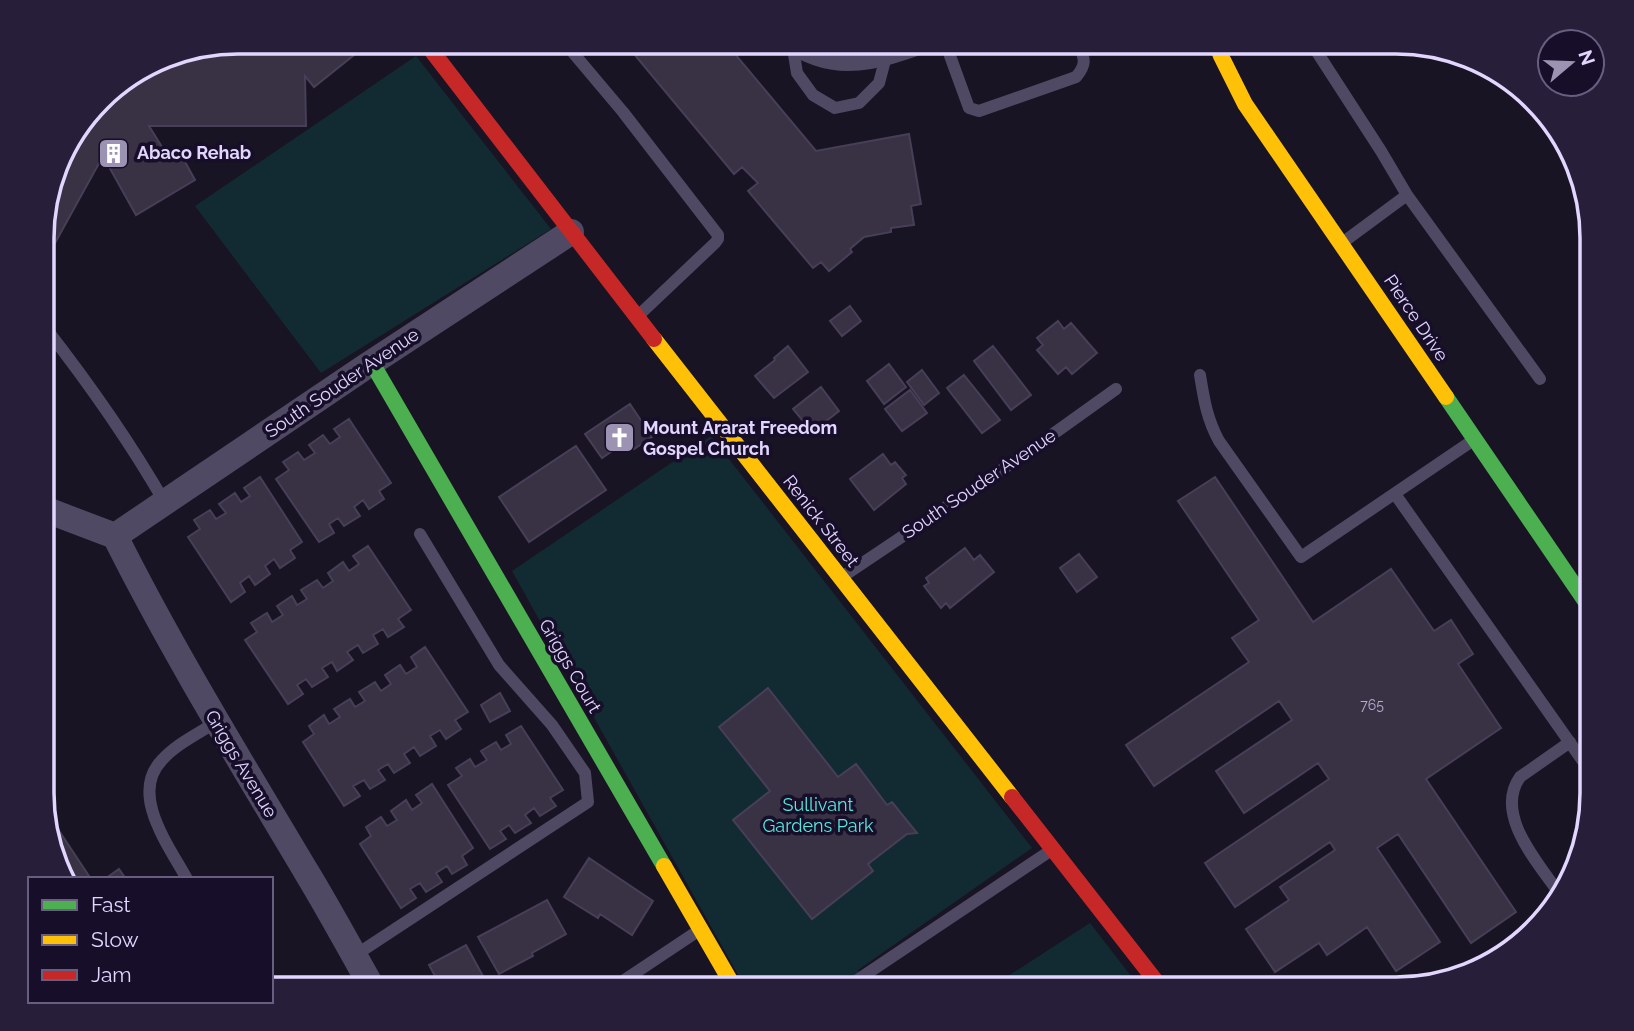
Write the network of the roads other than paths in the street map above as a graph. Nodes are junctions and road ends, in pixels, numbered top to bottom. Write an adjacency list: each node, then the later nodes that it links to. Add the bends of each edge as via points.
1 (434, 54): 12 (street, Renick Street)
2 (574, 54): 14 (lane, via 718,234 715,243)
3 (794, 54): 6 (lane, via 797,73 813,95 835,108 859,103 879,83)
4 (821, 54): 5 (street, via 854,59)
5 (882, 54)
6 (887, 54)
7 (949, 54): 8 (lane, via 969,108 979,111 1076,77 1083,68)
8 (1082, 54)
9 (1220, 54): 13 (street, Pierce Drive, via 1245,104)
10 (1318, 54): 11 (lane)
11 (1407, 195): 13 (lane); 18 (lane)
12 (571, 232): 14 (street, Renick Street); 16 (street, South Souder Avenue)
13 (1342, 243): 20 (street, Pierce Drive)
14 (637, 317): 26 (street, Renick Street)
15 (54, 339): 22 (lane)
16 (372, 363): 22 (street, South Souder Avenue); 34 (street, Griggs Court)
17 (1200, 375): 21 (lane, via 1205,408 1219,442 1301,557)
18 (1540, 379)
19 (1116, 389): 26 (lane, South Souder Avenue)
20 (1475, 439): 21 (lane); 27 (street, Pierce Drive)
21 (1395, 494): 29 (lane)
22 (165, 503): 25 (street, South Souder Avenue)
23 (54, 512): 25 (street)
24 (420, 534): 35 (lane, via 499,665 552,725 584,773 588,802)
25 (115, 536): 28 (street, Griggs Avenue)
26 (841, 578): 31 (street, Renick Street)
27 (1579, 592)
28 (216, 722): 32 (lane, via 161,761 151,777 149,804); 35 (street, Griggs Avenue)
29 (1570, 742): 30 (lane); 33 (lane, via 1520,777 1511,808 1525,843)
30 (1579, 755)
31 (1053, 849): 36 (lane); 37 (street, Renick Street)
32 (186, 877)
33 (1554, 886)
34 (701, 930): 39 (lane); 40 (street, Griggs Court)
35 (354, 956): 38 (street, Griggs Avenue)
36 (863, 976)
37 (1152, 976)
38 (366, 977)
39 (630, 977)
40 (728, 977)

